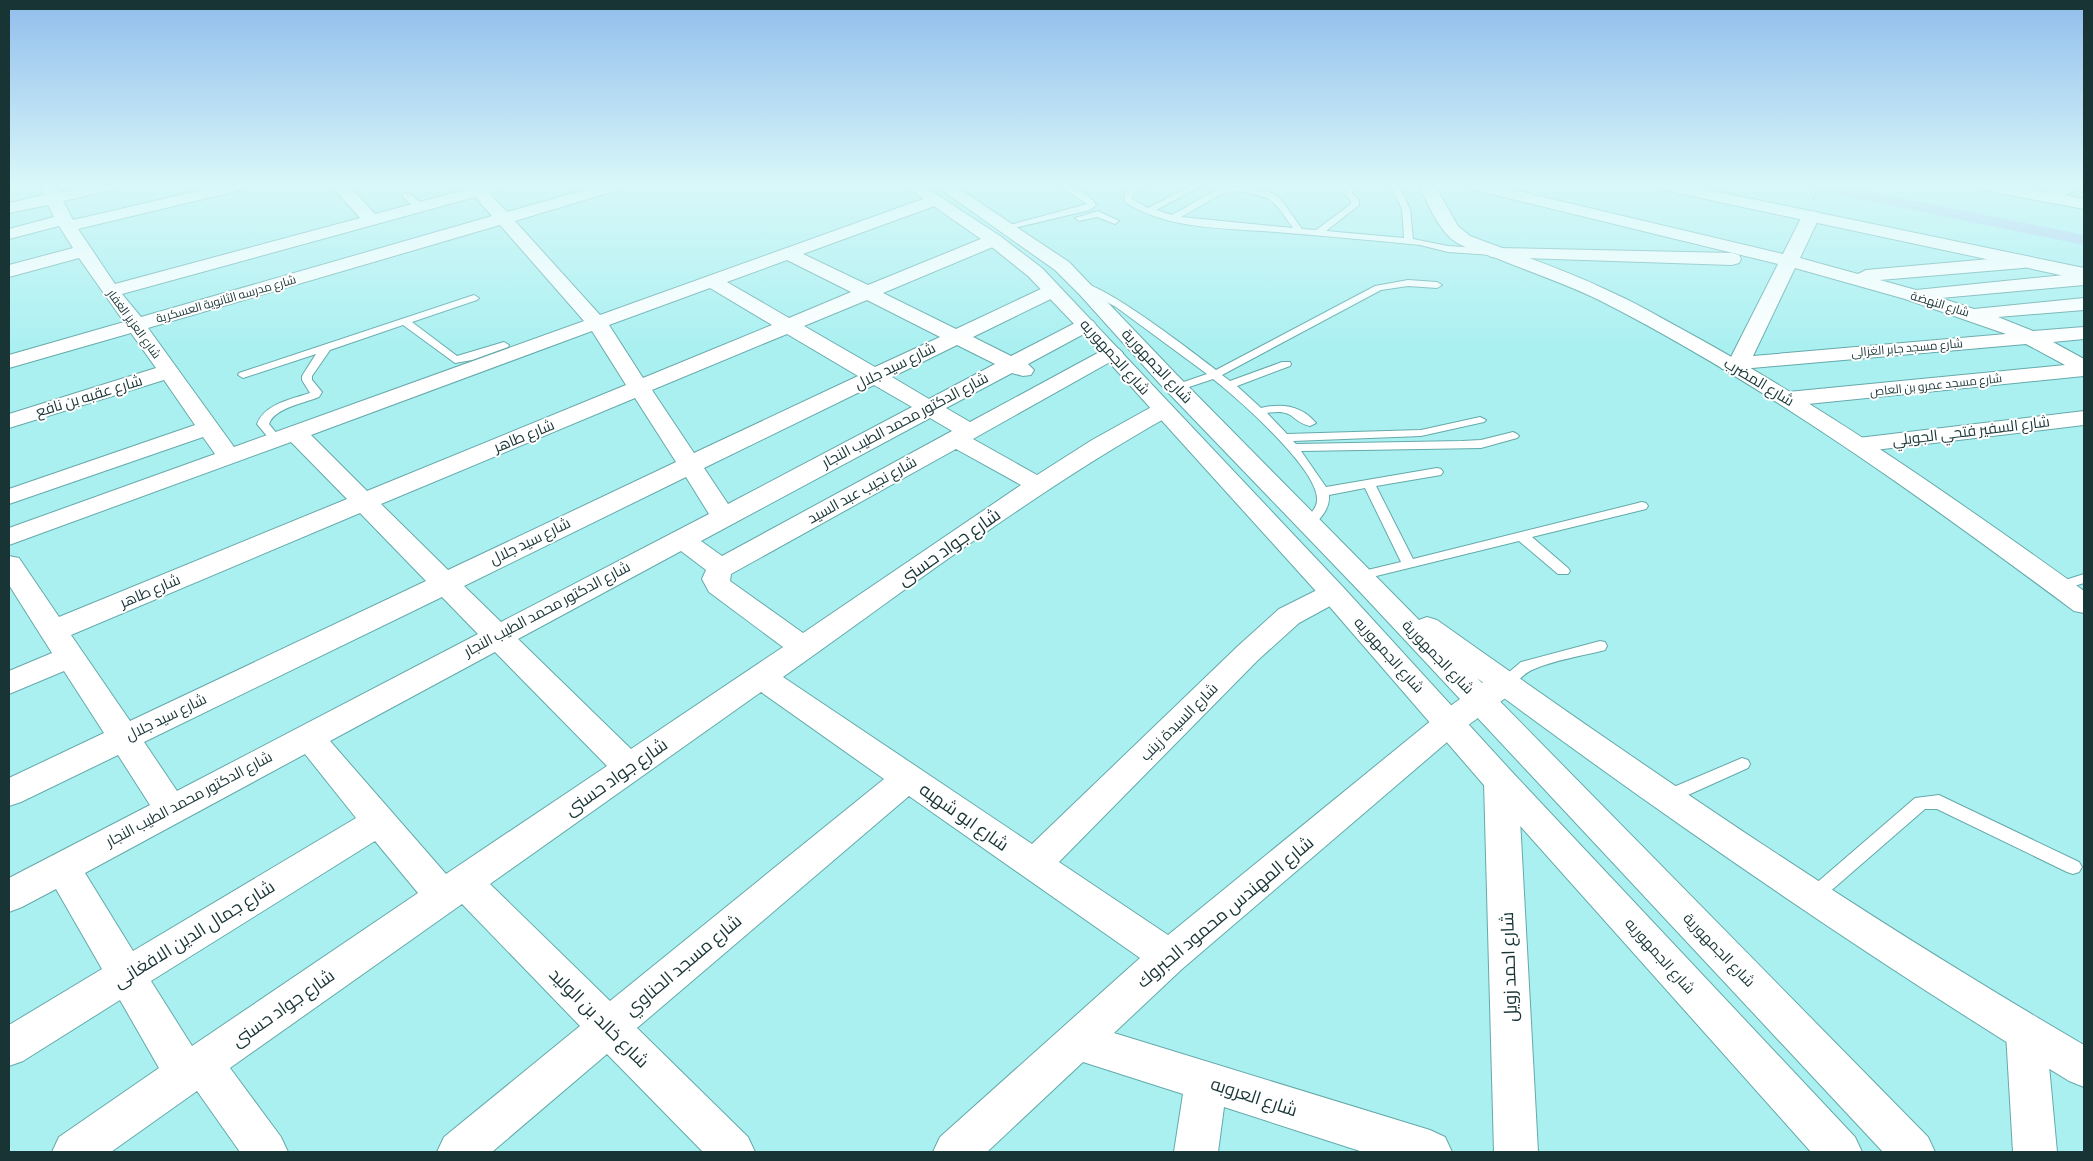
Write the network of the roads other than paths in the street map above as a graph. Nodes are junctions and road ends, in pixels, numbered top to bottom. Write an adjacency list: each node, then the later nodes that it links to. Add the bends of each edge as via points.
1 (78, 240): 18 (street, شارع العزيز الغفار)
2 (294, 240): 30 (street)
3 (429, 240): 39 (street, شارع مدرسه الثانوية العسكرية)
4 (524, 240): 38 (street)
5 (816, 240): 20 (street)
6 (992, 240): 32 (street, شارع طاهر)
7 (1012, 240): 31 (street, شارع الجمهوريه)
8 (1018, 240): 45 (street, شارع الجمهورية, via 1062,266)
9 (1400, 240): 16 (lane)
10 (1434, 240): 17 (lane)
11 (1464, 240): 19 (street, شارع المضرب)
12 (1702, 240): 21 (street)
13 (1798, 240): 21 (street)
14 (1932, 240): 22 (street)
15 (1952, 240): 23 (street)
16 (1409, 241): 17 (lane)
17 (1420, 242): 19 (lane, via 1448,249)
18 (85, 251): 24 (street); 30 (street, شارع العزيز الغفار)
19 (1497, 252): 21 (street); 51 (street, شارع المضرب, via 1605,296)
20 (787, 253): 28 (street); 32 (street)
21 (1789, 261): 26 (street, شارع النهضة); 51 (street)
22 (2023, 262): 25 (street); 26 (street)
23 (2084, 268)
24 (9, 270)
25 (2084, 274)
26 (1850, 277): 33 (street, شارع النهضة)
27 (2084, 279): 33 (street)
28 (711, 281): 38 (street); 41 (street)
29 (1437, 285): 54 (lane, via 1398,283 1378,288)
30 (110, 291): 39 (street, شارع العزيز الغفار)
31 (1052, 291): 40 (street, شارع الجمهوريه); 43 (street, شارع سيد جلال)
32 (867, 293): 41 (street, شارع طاهر); 43 (street)
33 (1912, 295): 36 (street, شارع النهضة)
34 (474, 298): 37 (lane)
35 (2084, 304): 36 (street)
36 (1972, 314): 44 (street, شارع النهضة)
37 (404, 321): 46 (lane); 47 (lane, via 452,359 463,360)
38 (597, 323): 47 (street); 59 (street)
39 (136, 325): 48 (street, شارع مدرسه الثانوية العسكرية); 52 (street, شارع العزيز الغفار)
40 (1086, 325): 45 (street, شارع الجمهوريه); 49 (street, شارع الدكتور محمد الطيب النجار)
41 (788, 326): 56 (street); 59 (street, شارع طاهر)
42 (2084, 332): 44 (street, شارع مسجد جابر الغزالى)
43 (956, 337): 49 (street); 56 (street, شارع سيد جلال)
44 (2031, 337): 51 (street, شارع مسجد جابر الغزالى); 53 (street, شارع النهضة)
45 (1131, 339): 54 (lane); 57 (street, شارع نجيب عبد السيد); 60 (street, شارع الجمهورية)
46 (326, 347): 55 (lane); 70 (lane, via 307,376 315,395 277,409 265,418 263,424)
47 (495, 352): 70 (street)
48 (9, 362)
49 (1011, 364): 57 (street); 62 (street, شارع الدكتور محمد الطيب النجار)
50 (1286, 364): 58 (lane)
51 (1734, 364): 61 (street, شارع المضرب)
52 (169, 371): 66 (street, شارع عقبه بن نافع); 68 (street, شارع العزيز الغفار)
53 (2081, 372): 61 (street, شارع مسجد عمرو بن العاص)
54 (1216, 374): 58 (lane); 60 (lane)
55 (243, 375)
56 (874, 376): 62 (street); 76 (street, شارع سيد جلال)
57 (1053, 385): 69 (street, شارع نجيب عبد السيد)
58 (1230, 385): 63 (lane)
59 (639, 388): 76 (street); 82 (street, شارع طاهر)
60 (1170, 399): 79 (street, شارع جواد حسنى); 85 (street, شارع الجمهورية); 86 (street, شارع الجمهوريه)
61 (1788, 399): 73 (street, شارع المضرب)
62 (928, 408): 69 (street); 84 (street, شارع الدكتور محمد الطيب النجار)
63 (1260, 412): 67 (lane, via 1287,407); 72 (lane)
64 (2084, 418): 73 (street, شارع السفير فتحي الجويلي)
65 (1480, 420): 72 (lane, via 1421,433)
66 (9, 421)
67 (1310, 423)
68 (208, 428): 75 (street, شارع العزيز الغفار); 81 (street)
69 (962, 435): 79 (street); 92 (street, شارع نجيب عبد السيد)
70 (285, 436): 75 (street); 82 (street)
71 (1513, 436): 74 (lane, via 1468,445)
72 (1284, 438): 74 (lane)
73 (1858, 445): 97 (street, شارع المضرب)
74 (1292, 448): 80 (lane)
75 (229, 457): 88 (street)
76 (690, 465): 84 (street); 96 (street, شارع سيد جلال)
77 (1438, 472): 78 (lane)
78 (1369, 484): 80 (lane); 91 (lane)
79 (1038, 485): 103 (street, شارع جواد حسنى)
80 (1322, 492): 85 (lane, via 1323,502)
81 (9, 497)
82 (364, 502): 96 (street); 100 (street, شارع طاهر)
83 (1642, 506): 87 (lane)
84 (723, 516): 89 (street, شارع الدكتور محمد الطيب النجار)
85 (1308, 523): 86 (street); 95 (street, شارع الجمهورية)
86 (1278, 534): 98 (street, شارع الجمهوريه)
87 (1522, 536): 91 (lane); 93 (lane)
88 (9, 537)
89 (680, 538): 92 (street); 101 (street, شارع الدكتور محمد الطيب النجار)
90 (9, 564): 100 (street)
91 (1409, 564): 95 (lane)
92 (721, 568): 103 (street, via 716,574 719,586)
93 (1563, 571)
94 (2084, 578): 97 (lane)
95 (1366, 582): 107 (street, شارع الجمهورية)
96 (444, 583): 101 (street); 110 (street, شارع سيد جلال)
97 (2058, 587): 99 (street, شارع المضرب)
98 (1333, 593): 108 (street, شارع الجمهوريه); 119 (street, شارع السيدة زينب, via 1289,616)
99 (2084, 604)
100 (53, 631): 104 (street)
101 (497, 636): 109 (street, شارع الدكتور محمد الطيب النجار); 112 (street)
102 (1600, 646): 107 (lane, via 1526,666)
103 (802, 647): 105 (street, شارع جواد حسنى)
104 (70, 656): 106 (street); 110 (street)
105 (760, 676): 112 (street, شارع جواد حسنى); 113 (street, شارع ابو شهبه)
106 (9, 684)
107 (1492, 692): 108 (street, شارع المهندس محمود الحبروك); 116 (street); 143 (street, شارع الجمهورية)
108 (1449, 723): 114 (street, شارع الجمهوريه); 125 (street, شارع المهندس محمود الحبروك)
109 (308, 736): 117 (street, شارع الدكتور محمد الطيب النجار); 118 (street, شارع خالد بن الوليد)
110 (124, 738): 115 (street, شارع سيد جلال); 117 (street)
111 (1742, 764): 116 (lane)
112 (629, 768): 122 (street, شارع جواد حسنى)
113 (908, 778): 119 (street, شارع ابو شهبه); 127 (street, شارع مسجد الحناوي)
114 (1501, 782): 141 (street, شارع احمد زويل); 142 (street, شارع الجمهوريه)
115 (9, 793)
116 (1668, 797): 124 (street)
117 (171, 809): 120 (street, شارع الدكتور محمد الطيب النجار)
118 (379, 820): 122 (street, شارع خالد بن الوليد); 126 (street, شارع جمال الدين الافغانى)
119 (1034, 865): 125 (street, شارع ابو شهبه)
120 (62, 867): 123 (street, شارع الدكتور محمد الطيب النجار); 126 (street)
121 (2073, 867): 124 (lane, via 1939,802 1926,801)
122 (454, 890): 127 (street, شارع خالد بن الوليد); 132 (street, شارع جواد حسنى)
123 (9, 896)
124 (1812, 897): 128 (street)
125 (1169, 957): 129 (street, شارع المهندس محمود الحبروك)
126 (127, 975): 130 (street, شارع جمال الدين الافغانى); 132 (street)
127 (608, 1028): 136 (street, شارع مسجد الحناوي); 137 (street, شارع خالد بن الوليد)
128 (2026, 1033): 131 (street); 144 (street)
129 (1077, 1041): 133 (street, شارع العروبه); 138 (street, شارع المهندس محمود الحبروك)
130 (9, 1048)
131 (2084, 1066)
132 (194, 1070): 134 (street, شارع جواد حسنى); 135 (street)
133 (1206, 1082): 139 (street); 140 (street, شارع العروبه)
134 (74, 1152)
135 (266, 1152)
136 (459, 1152)
137 (733, 1152)
138 (954, 1152)
139 (1196, 1152)
140 (1430, 1152)
141 (1516, 1152)
142 (1840, 1152)
143 (1913, 1152)
144 (2035, 1152)

